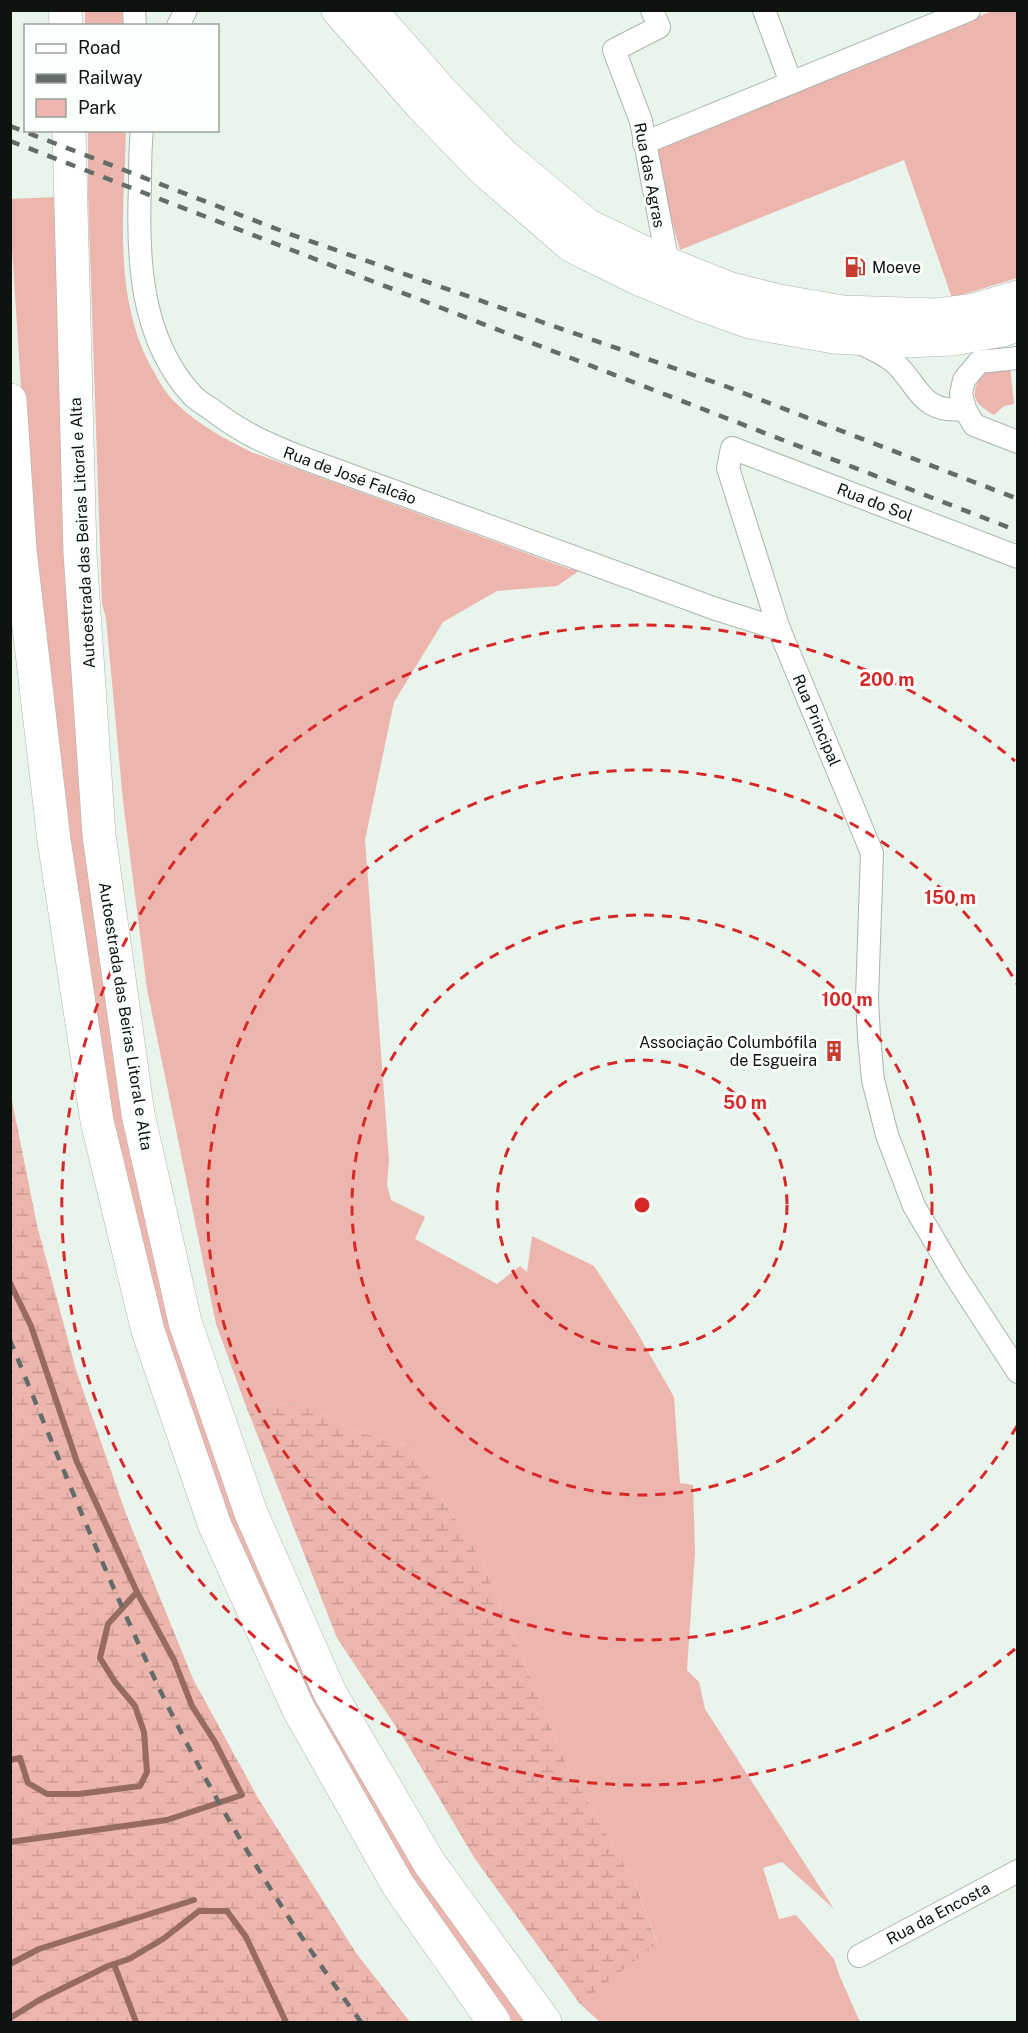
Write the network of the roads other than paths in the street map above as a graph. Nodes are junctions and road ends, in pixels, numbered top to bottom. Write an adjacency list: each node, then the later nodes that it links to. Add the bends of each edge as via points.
1 (186, 10): 6 (street)
2 (338, 10): 7 (main road)
3 (652, 10): 11 (street, Rua das Agras, via 659,27 614,50 641,121)
4 (764, 10): 8 (street)
5 (969, 10): 8 (street)
6 (179, 24)
7 (372, 25): 12 (main road, via 503,155 587,225); 15 (main road, via 421,105 484,170 572,246 639,279 750,322)
8 (791, 83): 11 (street)
9 (69, 132): 28 (main road, Autoestrada das Beiras Litoral e Alta, via 80,553 99,835 138,1114 184,1322 251,1513 330,1693 430,1864)
10 (142, 132): 23 (street, Rua de José Falcão, via 138,224 145,296 161,349 194,397 240,430 303,458)
11 (644, 143): 12 (street, Rua das Agras)
12 (668, 264): 13 (main road, via 728,288 843,312 935,315 974,310)
13 (1017, 297)
14 (1010, 327): 15 (main road, via 953,339); 17 (street)
15 (852, 338): 19 (street, via 893,362 928,402 950,411)
16 (1017, 358): 17 (street)
17 (979, 362): 19 (street, via 964,380)
18 (10, 400): 27 (main road, via 20,550 54,840 97,1120 148,1331 215,1526 299,1710 398,1885)
19 (964, 409): 20 (street, via 974,424)
20 (1017, 442)
21 (732, 448): 22 (street, Rua do Sol); 23 (street, Rua Principal, via 728,468)
22 (1017, 557)
23 (779, 629): 24 (street, Rua Principal, via 872,853 868,1037 873,1080 887,1135 914,1206)
24 (1017, 1372)
25 (1017, 1871): 26 (street, Rua da Encosta)
26 (859, 1956)
27 (494, 2022)
28 (545, 2022)

